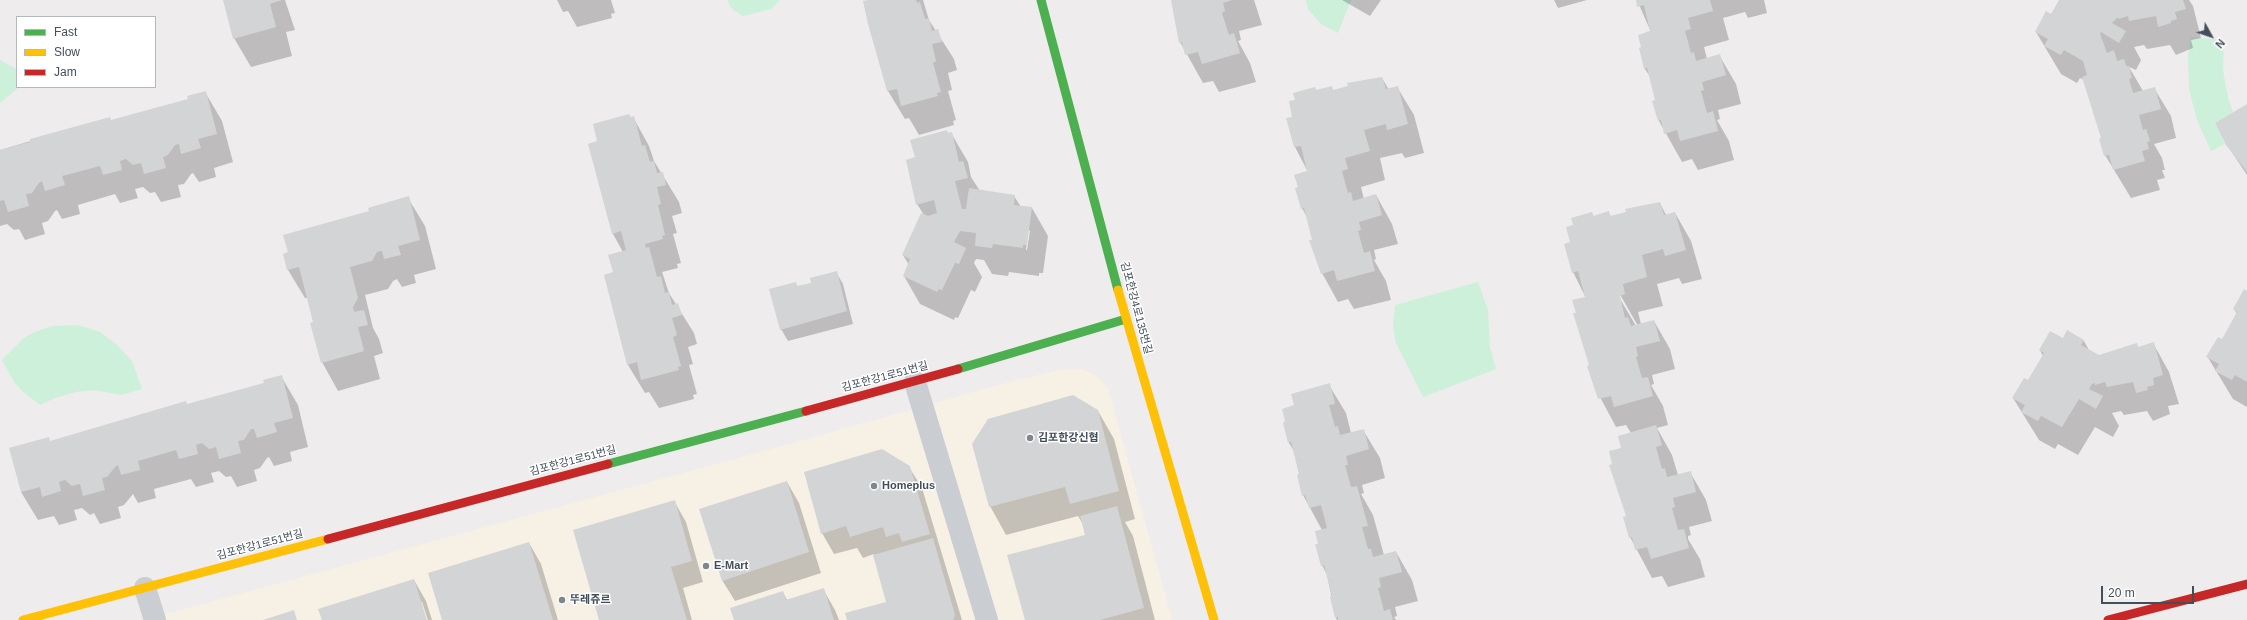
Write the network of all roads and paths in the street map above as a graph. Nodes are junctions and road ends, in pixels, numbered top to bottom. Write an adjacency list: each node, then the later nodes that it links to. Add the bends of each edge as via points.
1 (1041, 0): 2 (street, 김포한강4로135번길)
2 (1126, 319): 3 (street, 김포한강1로51번길); 9 (street, 김포한강4로135번길)
3 (914, 382): 5 (street, 김포한강1로51번길); 8 (street)
4 (2247, 584): 10 (street)
5 (145, 588): 6 (street, 김포한강1로51번길); 7 (street)
6 (23, 620)
7 (155, 620)
8 (986, 620)
9 (1214, 620)
10 (2108, 620)

